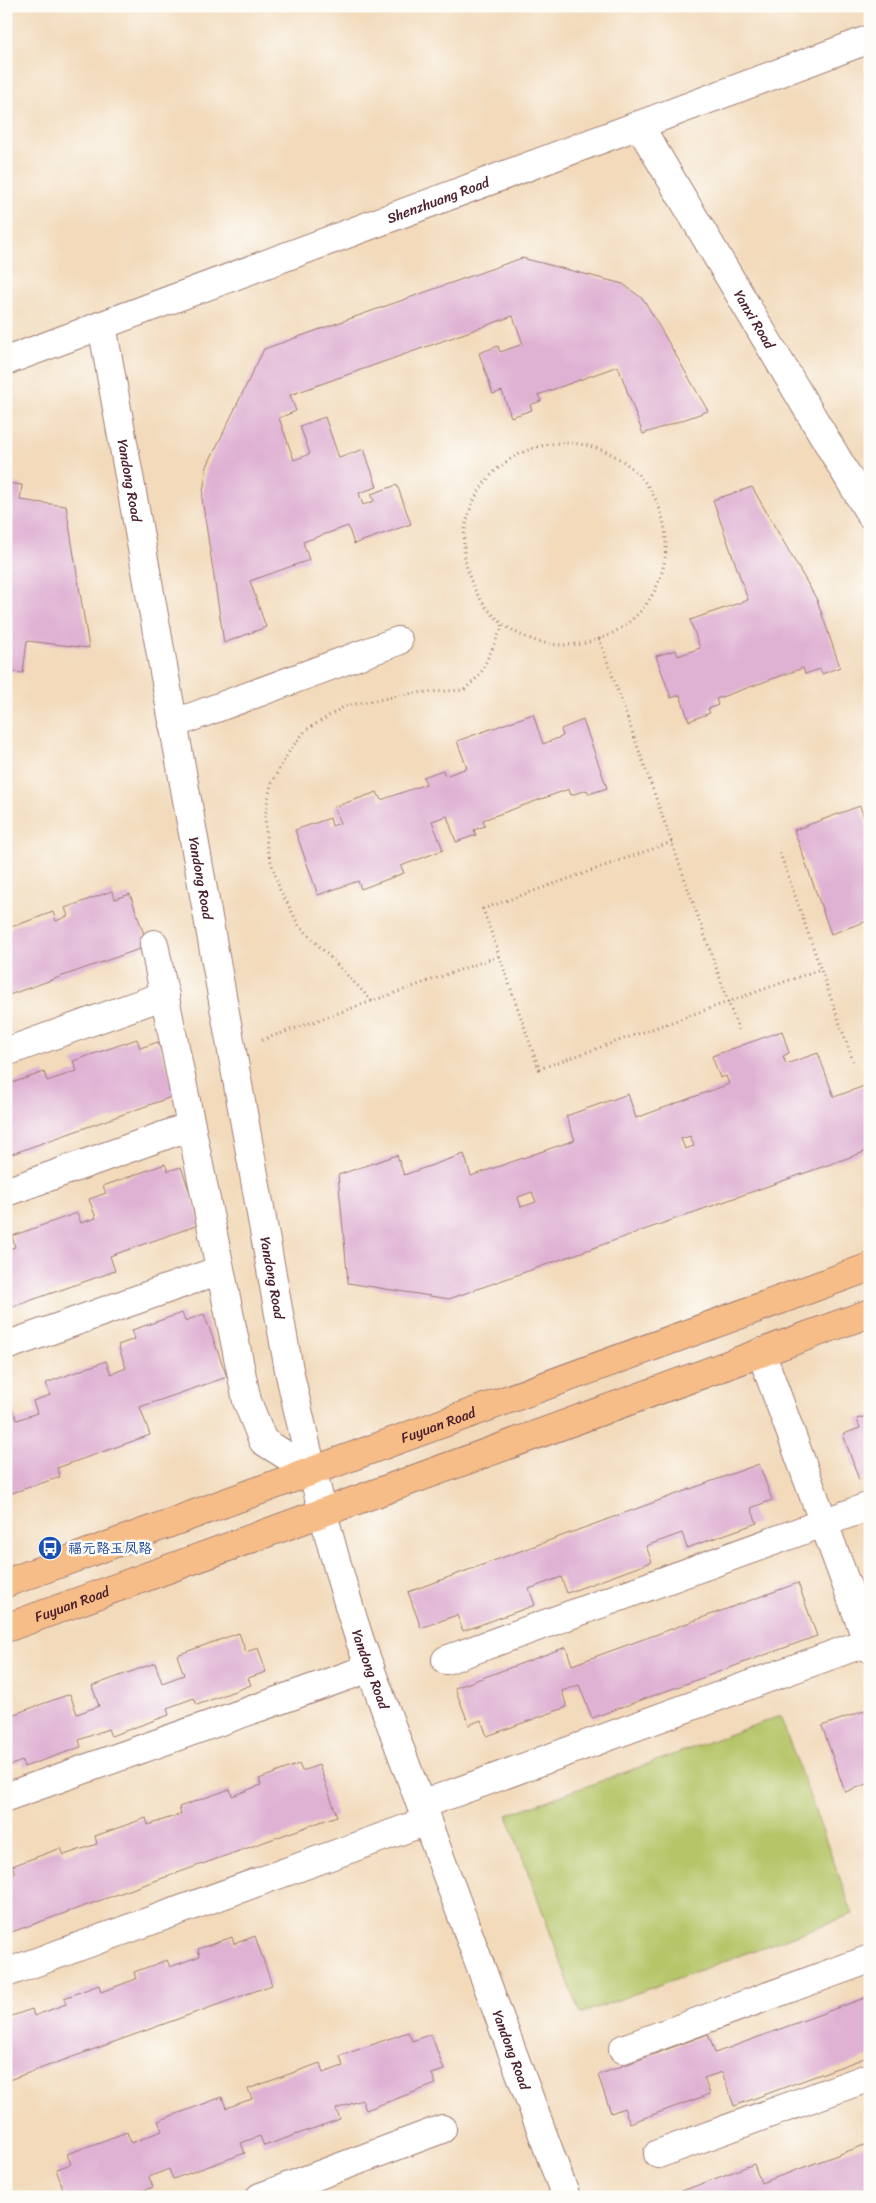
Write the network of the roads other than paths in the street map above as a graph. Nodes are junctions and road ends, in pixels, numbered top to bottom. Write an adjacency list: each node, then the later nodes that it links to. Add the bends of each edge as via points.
1 (870, 39): 2 (street, Shenzhuang Road)
2 (639, 125): 3 (street, Shenzhuang Road); 5 (street, Yanxi Road)
3 (102, 325): 4 (street, Shenzhuang Road); 7 (street, Yandong Road)
4 (6, 361)
5 (870, 514)
6 (398, 641): 7 (street)
7 (173, 724): 18 (street, Yandong Road, via 289,1370)
8 (154, 944): 9 (street)
9 (165, 995): 10 (street); 11 (street)
10 (6, 1052)
11 (191, 1126): 12 (street); 14 (street)
12 (6, 1192)
13 (870, 1267): 18 (main road, Fuyuan Road)
14 (220, 1270): 16 (street); 18 (street, via 247,1401 263,1441)
15 (870, 1313): 17 (main road, Fuyuan Road)
16 (6, 1346)
17 (761, 1352): 20 (main road, Fuyuan Road); 21 (street)
18 (312, 1471): 20 (street, Yandong Road); 22 (main road, Fuyuan Road)
19 (870, 1506): 21 (street)
20 (322, 1513): 23 (main road, Fuyuan Road); 26 (street, Yandong Road)
21 (824, 1522): 24 (street); 25 (street)
22 (6, 1583)
23 (6, 1628)
24 (869, 1644): 28 (street)
25 (446, 1660)
26 (370, 1668): 27 (street); 28 (street, Yandong Road)
27 (6, 1797)
28 (424, 1813): 30 (street); 36 (street, Yandong Road)
29 (870, 1959): 31 (street)
30 (6, 1973)
31 (623, 2049)
32 (870, 2077): 34 (street)
33 (442, 2129): 35 (street)
34 (658, 2154)
35 (260, 2197)
36 (566, 2197)

